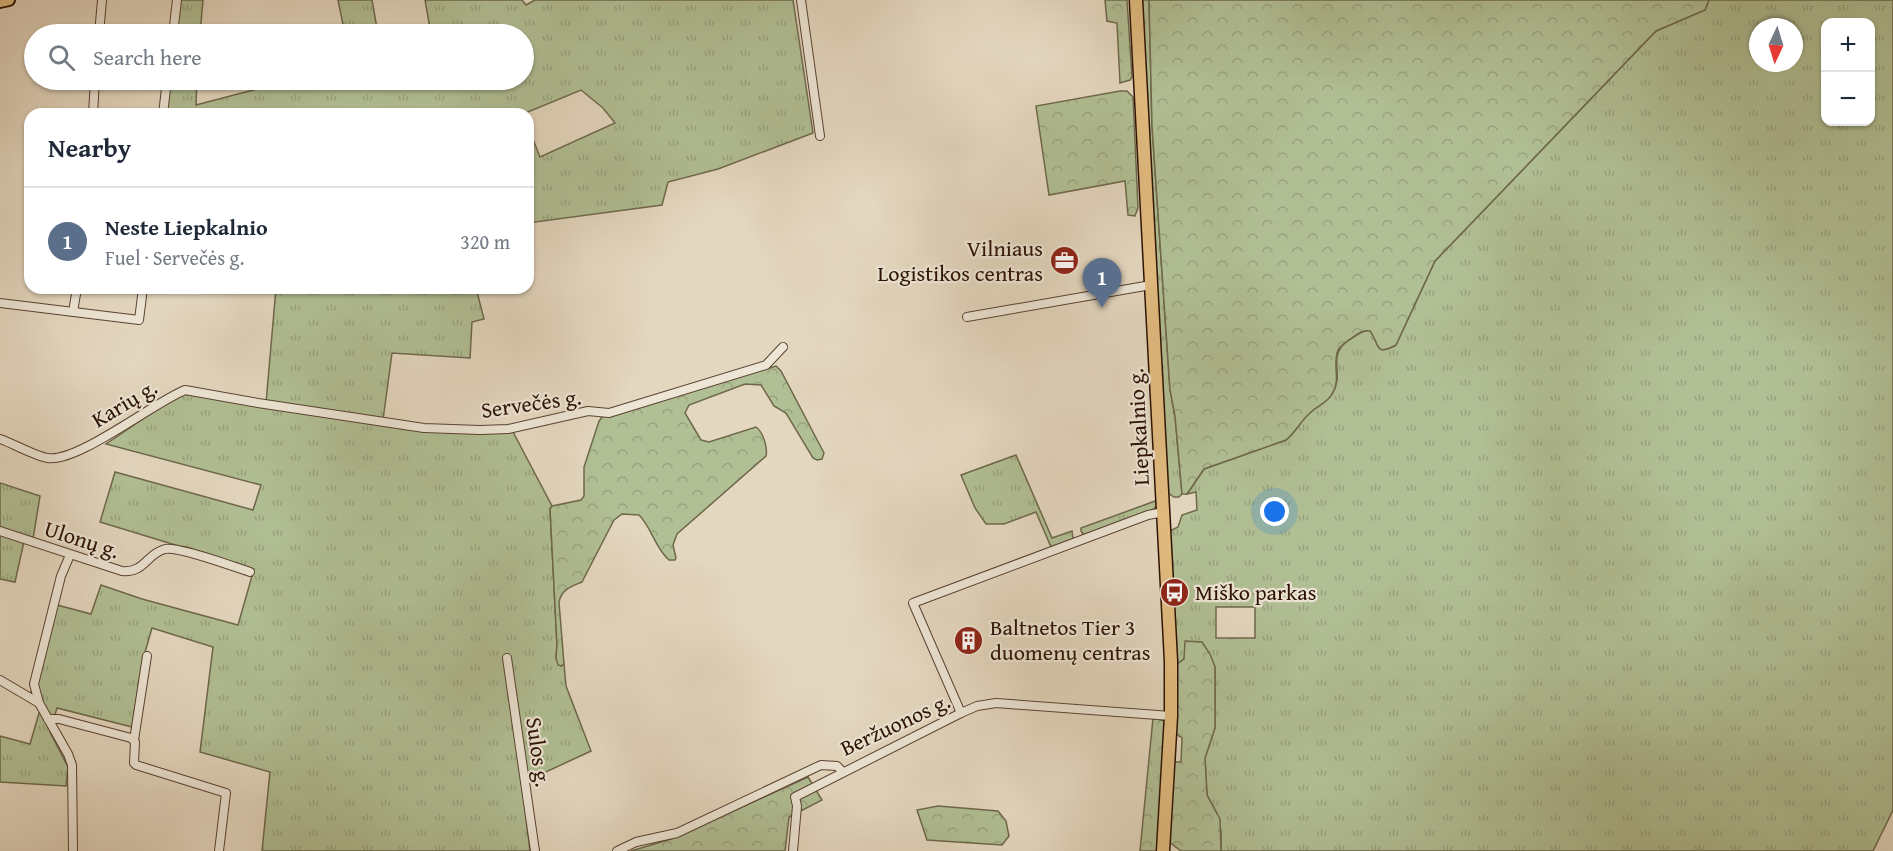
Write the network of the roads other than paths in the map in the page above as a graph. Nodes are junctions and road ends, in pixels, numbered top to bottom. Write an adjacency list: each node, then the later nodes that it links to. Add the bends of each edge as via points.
1 (9, 0): 6 (main road)
2 (102, 0): 7 (street)
3 (177, 0): 8 (street)
4 (801, 0): 13 (street)
5 (1136, 0): 14 (highway, Liepkalnio g.)
6 (0, 2)
7 (100, 24)
8 (174, 24)
9 (94, 90): 11 (street)
10 (166, 90): 12 (street)
11 (93, 108)
12 (164, 108)
13 (820, 136)
14 (1151, 285): 19 (street); 23 (highway, Liepkalnio g.)
15 (76, 294): 18 (street)
16 (142, 294): 18 (street, via 139,320)
17 (0, 303): 18 (street)
18 (74, 312)
19 (967, 317)
20 (783, 347): 21 (street, Servečės g., via 766,365 609,413 580,413 508,429 424,428)
21 (272, 405): 22 (street, Karių g., via 185,390 62,458 41,456)
22 (0, 439)
23 (1164, 512): 33 (street, via 913,603); 34 (highway, Liepkalnio g.)
24 (0, 531): 25 (street, Ulonų g.)
25 (70, 555): 26 (street, Ulonų g., via 131,572 157,552 172,548); 30 (street)
26 (250, 572)
27 (147, 656): 36 (street)
28 (507, 658): 40 (street, Sulos g.)
29 (0, 680): 31 (street)
30 (34, 684): 31 (street); 32 (street)
31 (17, 691): 32 (street)
32 (39, 703): 35 (street)
33 (961, 713): 34 (street, Beržuonos g., via 996,703); 37 (street, Beržuonos g.)
34 (1171, 716): 43 (highway, Liepkalnio g.)
35 (48, 719): 36 (street); 38 (street, via 72,765)
36 (134, 740): 39 (street, via 136,765 226,793)
37 (842, 771): 41 (street, Beržuonos g., via 837,766 821,765 677,833 636,842); 42 (street, via 795,796)
38 (73, 851)
39 (219, 851)
40 (535, 851)
41 (617, 851)
42 (793, 851)
43 (1163, 851)

